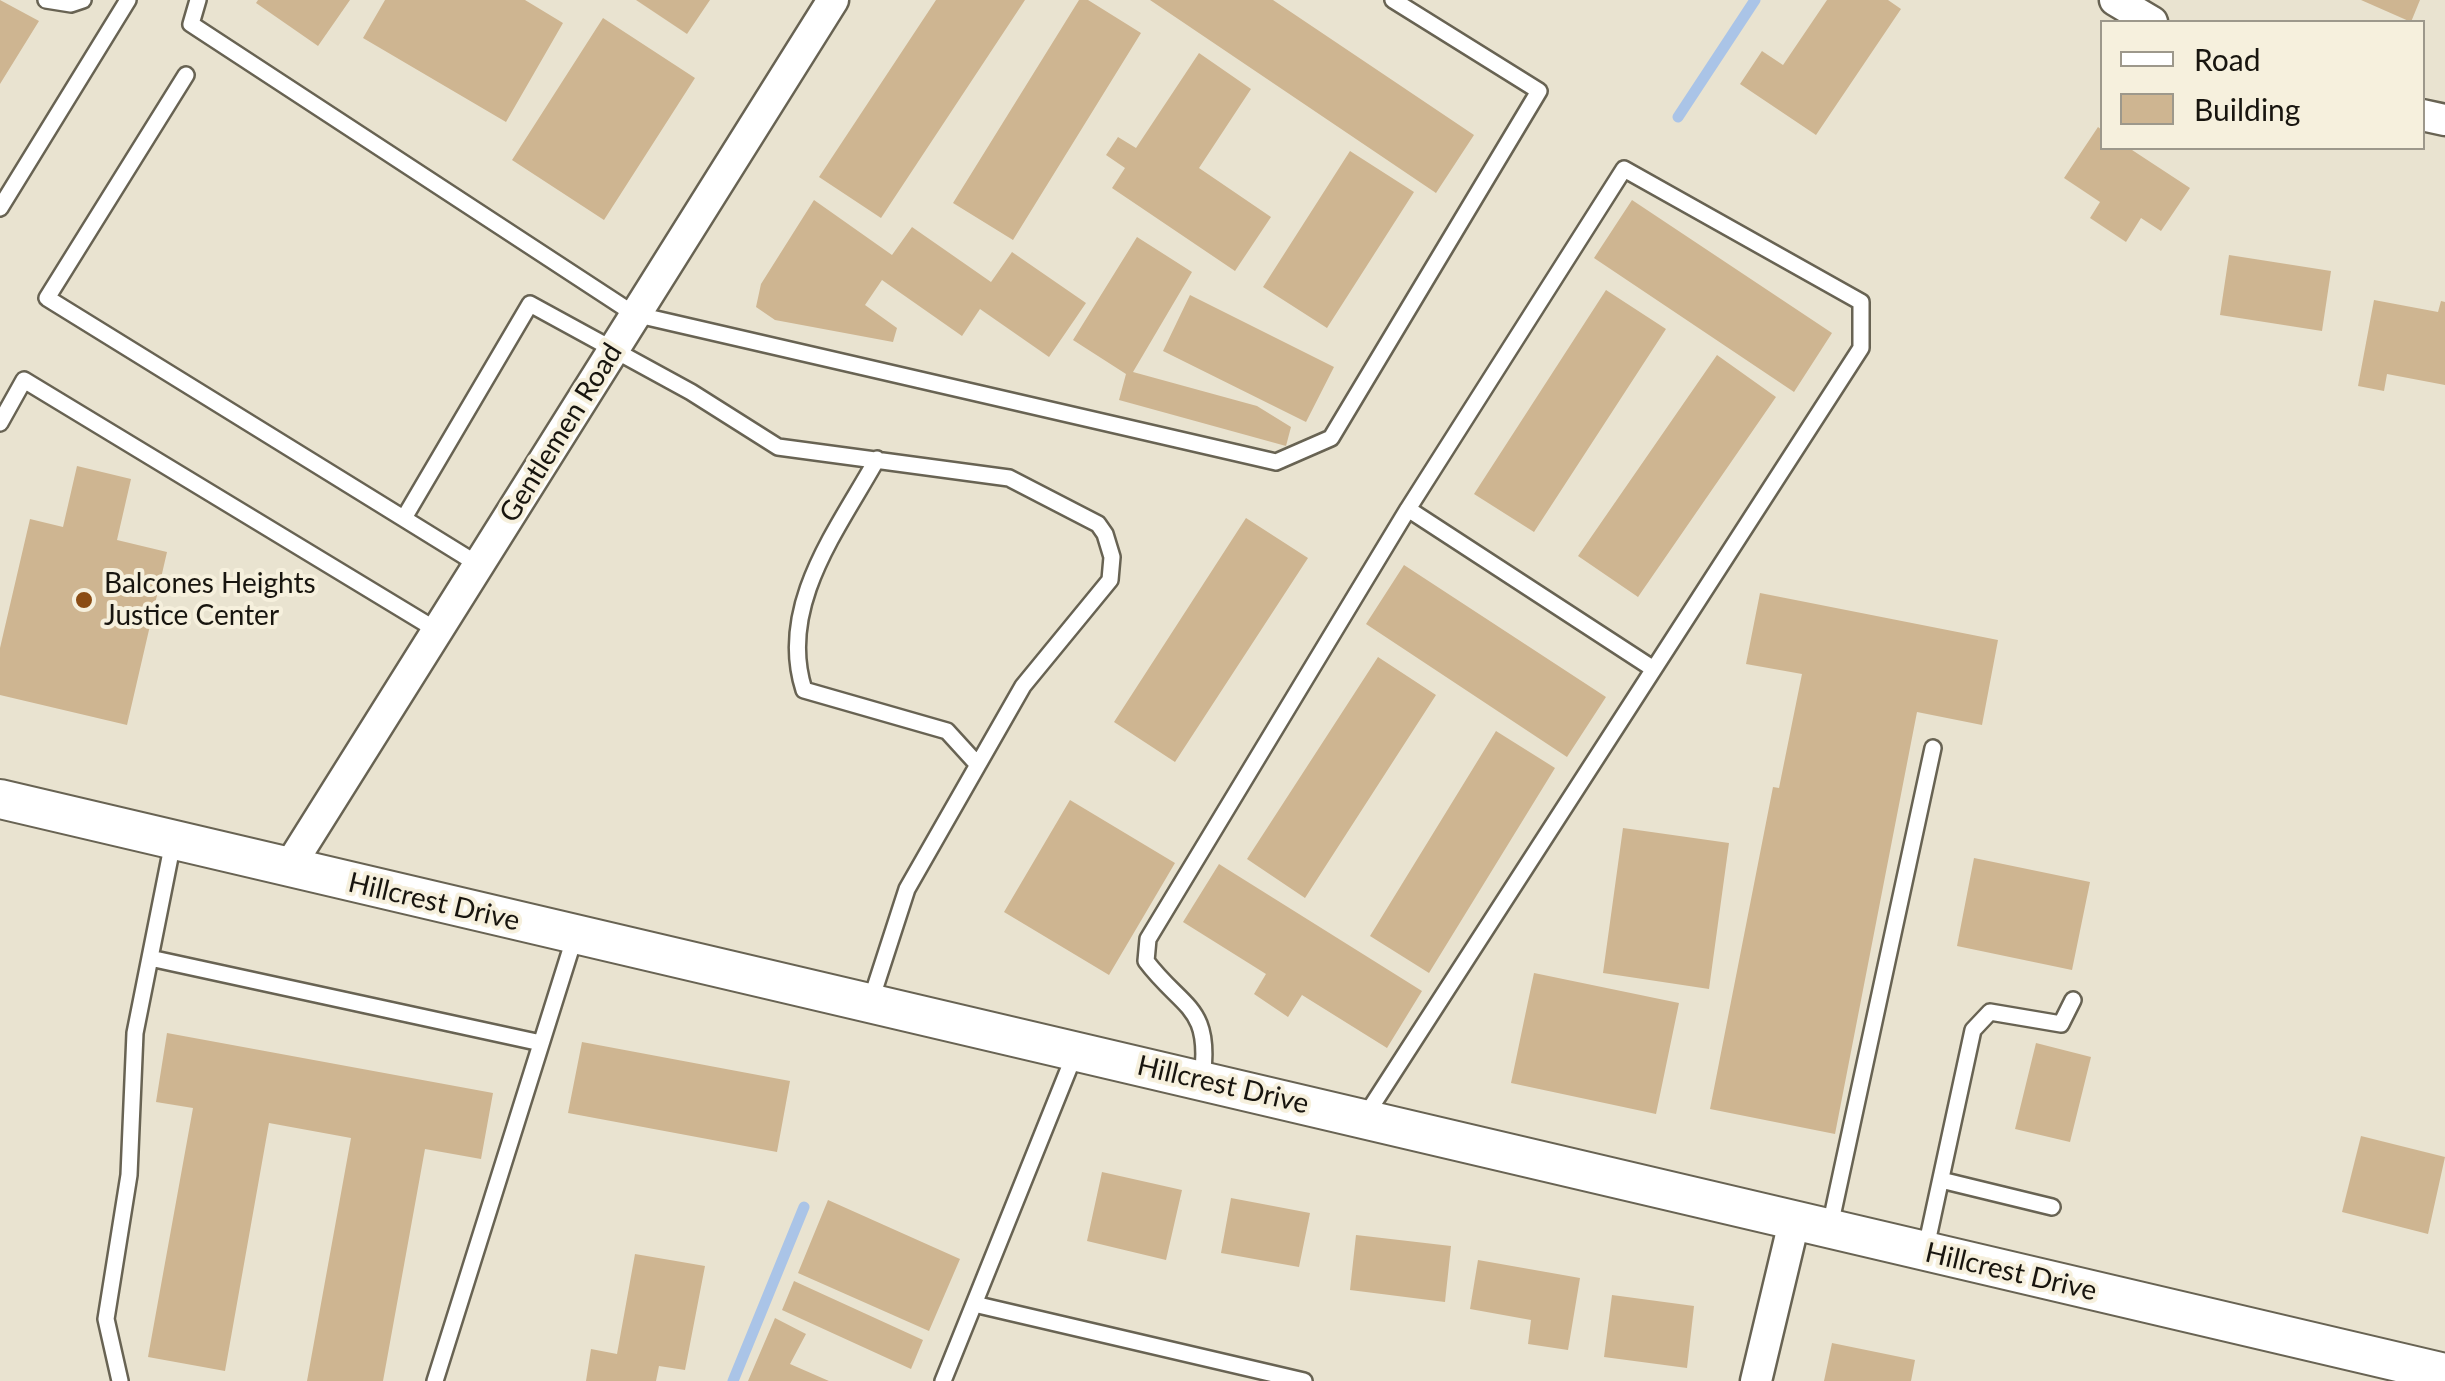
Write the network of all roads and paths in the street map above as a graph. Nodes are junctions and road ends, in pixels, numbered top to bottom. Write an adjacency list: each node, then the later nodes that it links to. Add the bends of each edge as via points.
1 (46, 0): 2 (lane)
2 (83, 0)
3 (128, 0): 10 (lane)
4 (198, 0): 11 (lane, via 190,24)
5 (833, 0): 11 (street, Gentlemen Road)
6 (1393, 0): 11 (lane, via 1539,92 1330,438 1276,462)
7 (2115, 0): 8 (street)
8 (2149, 20)
9 (186, 74): 16 (lane, via 47,298)
10 (0, 208)
11 (634, 314): 12 (street, Gentlemen Road)
12 (612, 350): 14 (lane, via 778,447); 16 (lane, via 530,304); 17 (street, Gentlemen Road)
13 (0, 423): 18 (lane, via 24,380)
14 (877, 459): 21 (lane, via 806,588 796,655 804,690 947,731); 21 (lane, via 1009,478 1098,524 1105,534 1110,580 1022,686)
15 (1408, 509): 19 (lane); 19 (lane, via 1624,169 1861,302 1861,348); 31 (lane, via 1148,939 1146,961 1201,1024)
16 (404, 518): 17 (lane)
17 (479, 566): 18 (street, Gentlemen Road)
18 (438, 631): 24 (street, Gentlemen Road)
19 (1652, 668): 32 (lane)
20 (1933, 748): 35 (lane)
21 (978, 765): 28 (lane, via 907,888)
22 (0, 799): 23 (street, Hillcrest Drive)
23 (173, 840): 24 (street, Hillcrest Drive); 26 (lane)
24 (289, 867): 25 (street, Hillcrest Drive)
25 (575, 935): 28 (street, Hillcrest Drive); 29 (lane)
26 (150, 958): 29 (lane); 39 (lane, via 135,1033 129,1175 106,1319)
27 (2073, 1000): 33 (lane, via 2060,1024 1990,1012 1973,1030)
28 (870, 1003): 30 (street, Hillcrest Drive)
29 (541, 1044): 40 (lane)
30 (1076, 1050): 31 (street, Hillcrest Drive); 37 (lane)
31 (1202, 1080): 32 (street, Hillcrest Drive)
32 (1364, 1118): 35 (street, Hillcrest Drive)
33 (1942, 1180): 34 (lane); 36 (lane)
34 (2052, 1207)
35 (1812, 1226): 36 (street, Hillcrest Drive); 43 (street)
36 (1925, 1252): 38 (street, Hillcrest Drive)
37 (974, 1304): 41 (lane); 42 (lane)
38 (2445, 1374)
39 (120, 1381)
40 (435, 1381)
41 (943, 1381)
42 (1304, 1381)
43 (1756, 1381)

